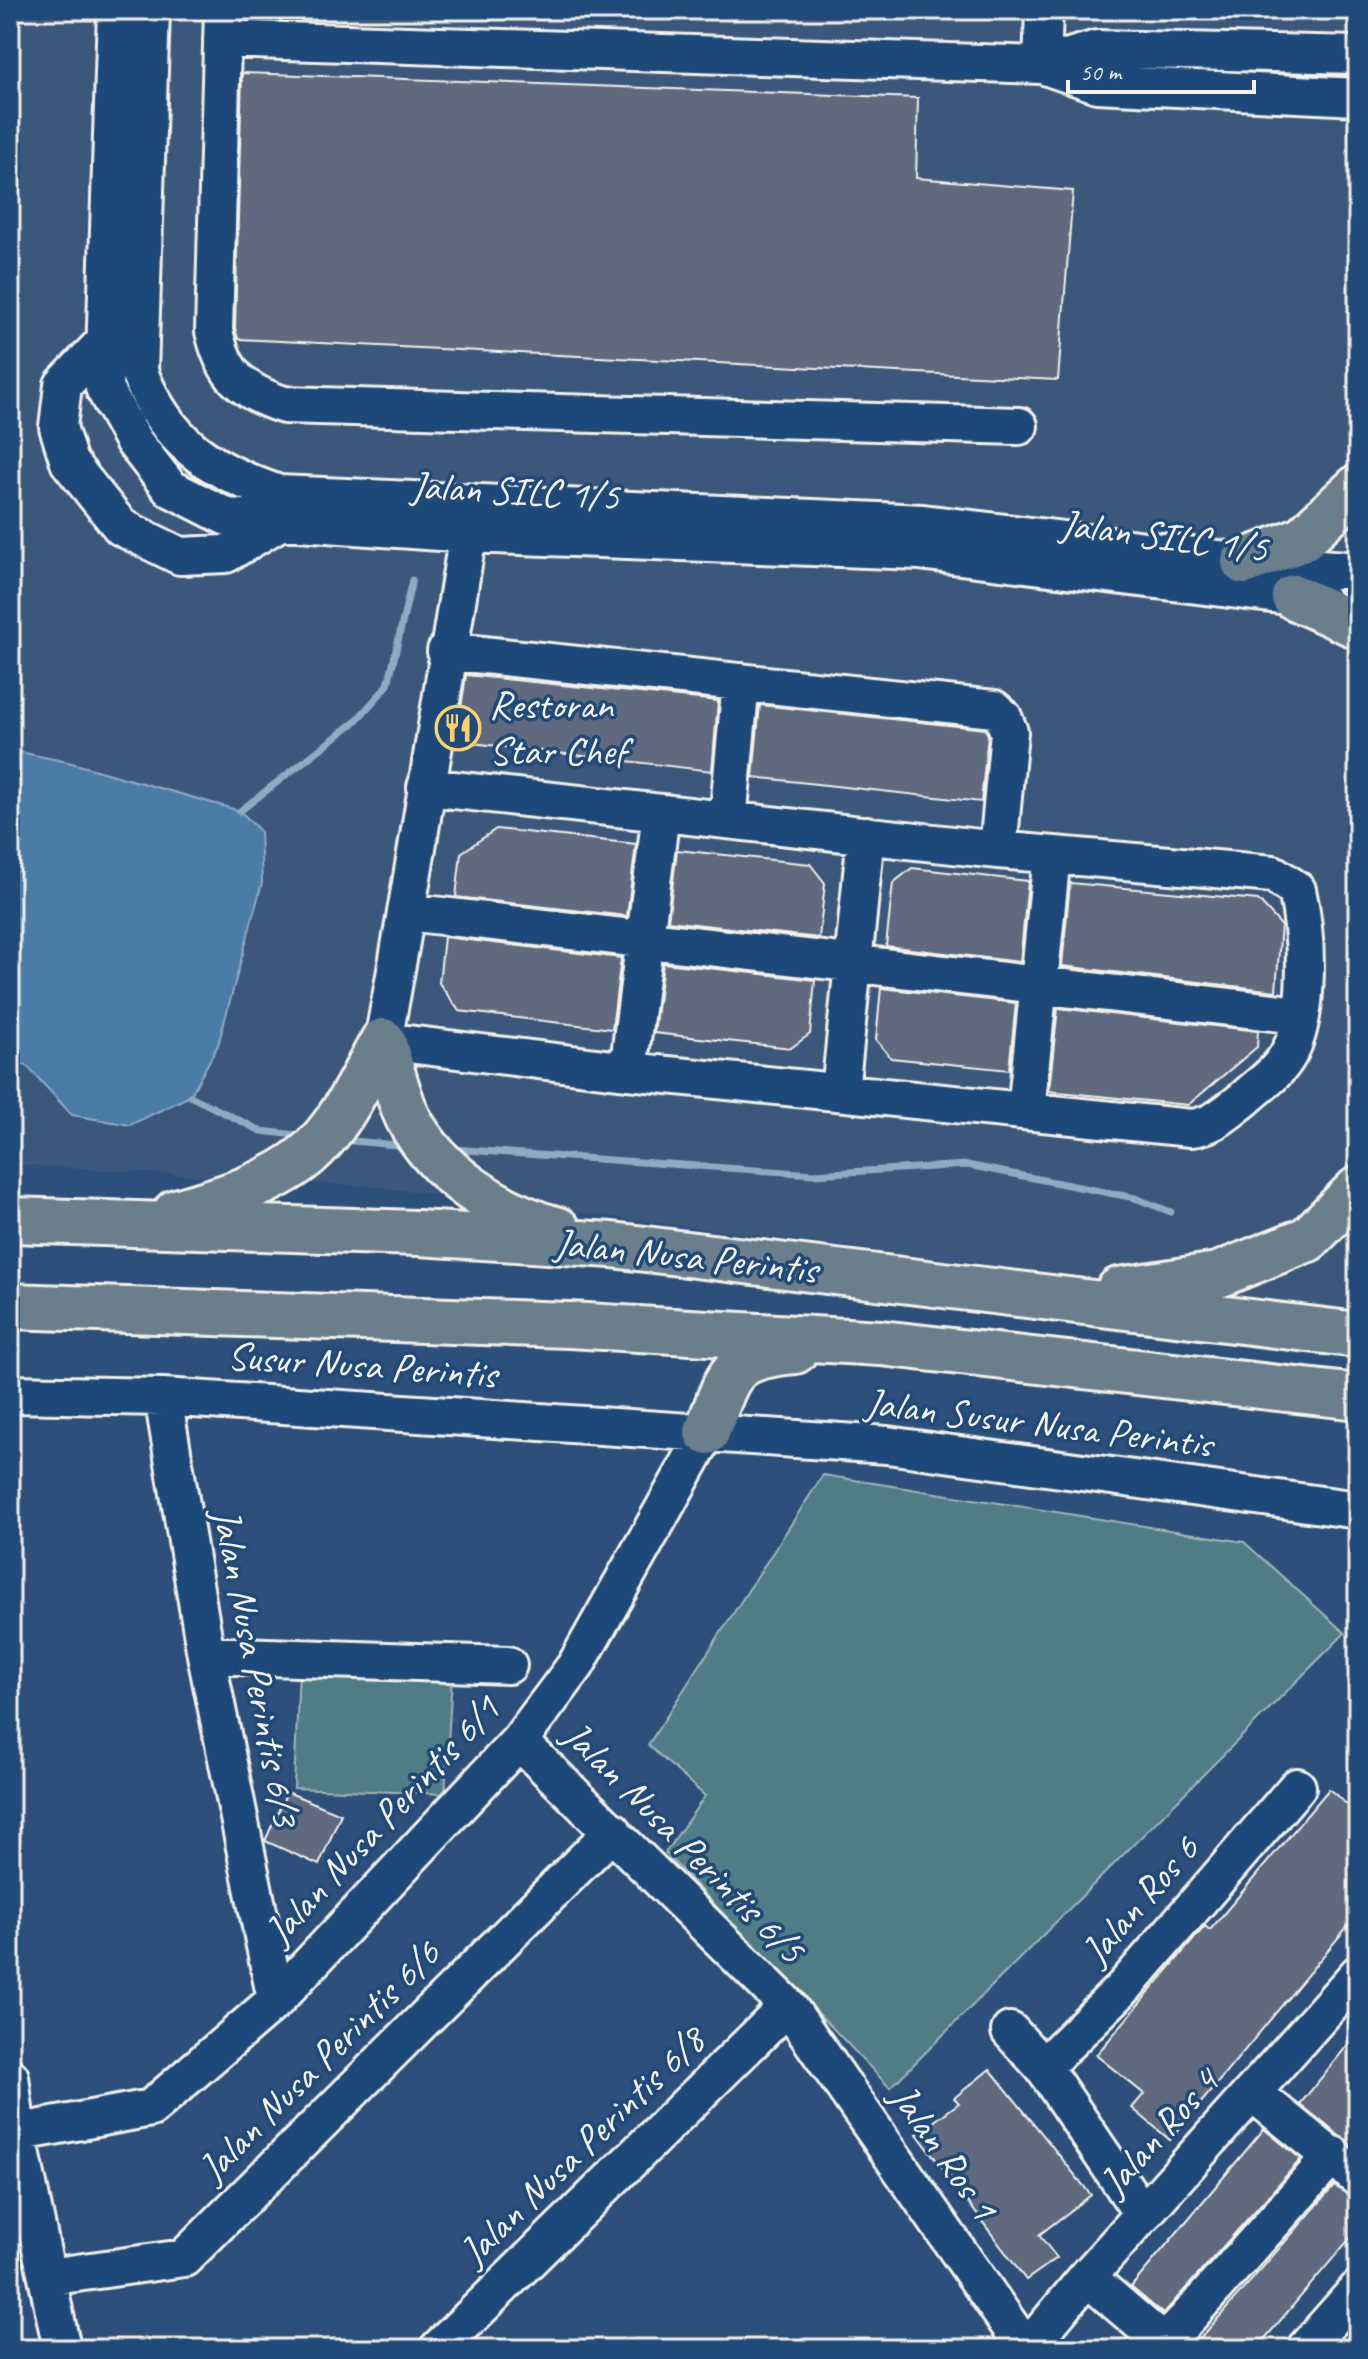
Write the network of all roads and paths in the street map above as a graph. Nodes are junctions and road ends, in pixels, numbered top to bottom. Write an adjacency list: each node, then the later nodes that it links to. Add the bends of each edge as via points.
1 (116, 10): 10 (street, Jalan SILC 1/5)
2 (151, 10): 15 (street, Jalan SILC 1/5, via 139,372 151,404 186,446 231,477 279,494 923,523)
3 (1044, 10): 7 (street)
4 (222, 24): 7 (street); 11 (street, via 214,331 220,358 236,381 260,397 284,405)
5 (1190, 51): 6 (street); 7 (street, via 1097,49); 8 (street)
6 (1358, 55)
7 (1042, 65): 8 (street, via 1097,84)
8 (1190, 89): 9 (street)
9 (1358, 97)
10 (105, 341): 13 (street, Jalan SILC 1/5, via 104,388 134,442 170,488 227,517); 13 (street, via 63,385 58,427 69,462 121,527 180,556 226,554)
11 (1019, 426)
12 (1358, 487): 15 (main road, via 1302,539)
13 (278, 523): 14 (street, Jalan SILC 1/5)
14 (468, 534): 17 (street, Jalan SILC 1/5, via 919,551); 20 (street)
15 (1244, 562): 16 (street, Jalan SILC 1/5)
16 (1358, 571)
17 (1294, 597): 18 (street, Jalan SILC 1/5); 19 (main road)
18 (1358, 604)
19 (1358, 626)
20 (446, 651): 21 (street); 22 (street)
21 (741, 682): 24 (street); 26 (street, via 994,709 1009,732)
22 (426, 787): 23 (street); 28 (street)
23 (661, 813): 24 (street); 29 (street)
24 (728, 820): 25 (street)
25 (866, 835): 26 (street); 30 (street)
26 (998, 850): 27 (street)
27 (1052, 855): 31 (street); 32 (street, via 1273,874 1297,890 1305,924)
28 (407, 912): 29 (street); 33 (street)
29 (645, 939): 30 (street); 34 (street)
30 (853, 963): 31 (street); 35 (street)
31 (1039, 985): 32 (street); 36 (street)
32 (1299, 1015): 36 (street, via 1294,1042 1274,1073 1205,1127)
33 (383, 1041): 34 (street); 39 (main road, via 339,1116 306,1155 235,1196); 40 (main road, via 408,1118 434,1155 465,1185 529,1222)
34 (628, 1071): 35 (street)
35 (840, 1092): 36 (street)
36 (1026, 1111)
37 (1358, 1189): 41 (main road, via 1308,1239 1218,1275 1127,1290)
38 (10, 1220): 39 (main road, Jalan Nusa Perintis)
39 (132, 1224): 40 (main road, Jalan Nusa Perintis)
40 (612, 1245): 41 (main road, Jalan Nusa Perintis)
41 (961, 1286): 44 (main road, Jalan Nusa Perintis)
42 (10, 1306): 43 (main road, Jalan Nusa Perintis)
43 (569, 1325): 45 (main road, Jalan Nusa Perintis); 49 (main road, via 680,1347 699,1368)
44 (1358, 1335)
45 (881, 1343): 48 (main road, Jalan Nusa Perintis); 49 (main road, via 757,1354 737,1366)
46 (10, 1394): 47 (street, Susur Nusa Perintis)
47 (163, 1397): 49 (street, Susur Nusa Perintis); 51 (street, Jalan Nusa Perintis 6/3)
48 (1358, 1397)
49 (707, 1432): 50 (street, Jalan Susur Nusa Perintis, via 887,1445); 53 (street, Jalan Nusa Perintis 6/1, via 576,1665)
50 (1358, 1510)
51 (206, 1655): 52 (street); 57 (street, Jalan Nusa Perintis 6/3)
52 (508, 1665)
53 (519, 1741): 55 (street, Jalan Nusa Perintis 6/5); 57 (street, Jalan Nusa Perintis 6/1)
54 (1297, 1787): 60 (street, Jalan Ros 6, via 1125,1986)
55 (613, 1831): 58 (street, Jalan Nusa Perintis 6/5); 66 (street, Jalan Nusa Perintis 6/6, via 184,2258)
56 (1358, 1974): 62 (street, Jalan Ros 4)
57 (276, 2000): 63 (street, Jalan Nusa Perintis 6/1, via 151,2108)
58 (788, 2006): 71 (street, Jalan Nusa Perintis 6/8); 72 (street, Jalan Ros 1)
59 (1010, 2031): 60 (street)
60 (1043, 2067): 65 (street)
61 (10, 2077): 63 (street)
62 (1254, 2094): 64 (street); 65 (street, Jalan Ros 4)
63 (14, 2133): 66 (street)
64 (1348, 2160): 69 (street)
65 (1143, 2215): 67 (street, Jalan Ros 4)
66 (48, 2277): 70 (street)
67 (1087, 2277): 69 (street); 72 (street, Jalan Ros 4)
68 (1358, 2289): 73 (street)
69 (1168, 2346)
70 (62, 2349)
71 (438, 2349)
72 (1026, 2349)
73 (1305, 2349)

